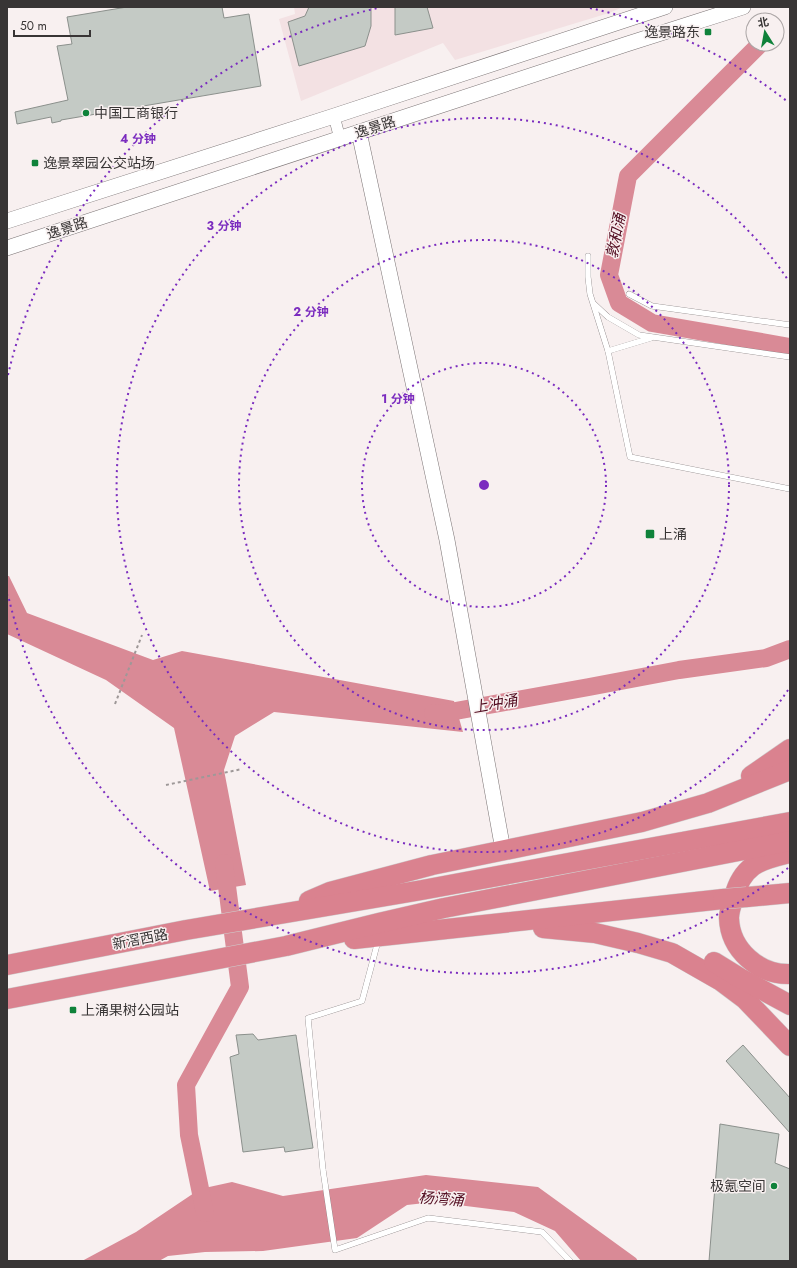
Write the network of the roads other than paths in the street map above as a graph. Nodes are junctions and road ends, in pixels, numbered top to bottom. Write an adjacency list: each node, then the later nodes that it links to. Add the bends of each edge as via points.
1 (665, 7): 3 (main road, 逸景路)
2 (743, 7): 4 (main road, 逸景路)
3 (334, 116): 5 (street); 6 (main road, 逸景路)
4 (359, 132): 5 (main road, 逸景路); 21 (main road, via 447,540)
5 (340, 138): 7 (main road, 逸景路)
6 (7, 221)
7 (7, 248)
8 (588, 256): 10 (lane, via 588,277)
9 (629, 294): 11 (lane, via 652,308)
10 (594, 304): 12 (lane, via 608,317 639,335); 13 (lane)
11 (790, 325)
12 (653, 337): 13 (lane); 14 (lane)
13 (608, 351): 15 (lane, via 630,457)
14 (790, 358)
15 (790, 489)
16 (790, 749): 18 (highway, via 710,800)
17 (790, 770): 18 (highway, via 708,803)
18 (677, 812): 21 (highway, via 642,822)
19 (790, 822): 24 (highway)
20 (790, 841): 27 (highway, via 444,908)
21 (503, 850): 24 (highway, via 432,865 330,892)
22 (790, 853): 29 (highway, via 765,860 744,874 736,887 729,917 730,929 736,943 753,963 763,969)
23 (790, 893): 25 (highway, bridge)
24 (274, 916): 28 (highway, 新滘西路, via 186,930)
25 (483, 926): 26 (highway); 31 (highway, via 534,922 595,922 637,929 694,950); 32 (highway, via 536,927 595,933 672,953 721,981 745,999)
26 (379, 937): 27 (highway); 33 (lane, via 362,1001 308,1018 323,1170 335,1250 428,1218 542,1232)
27 (286, 946): 30 (highway)
28 (7, 965)
29 (790, 974)
30 (7, 999)
31 (790, 1005)
32 (790, 1046)
33 (570, 1261)

